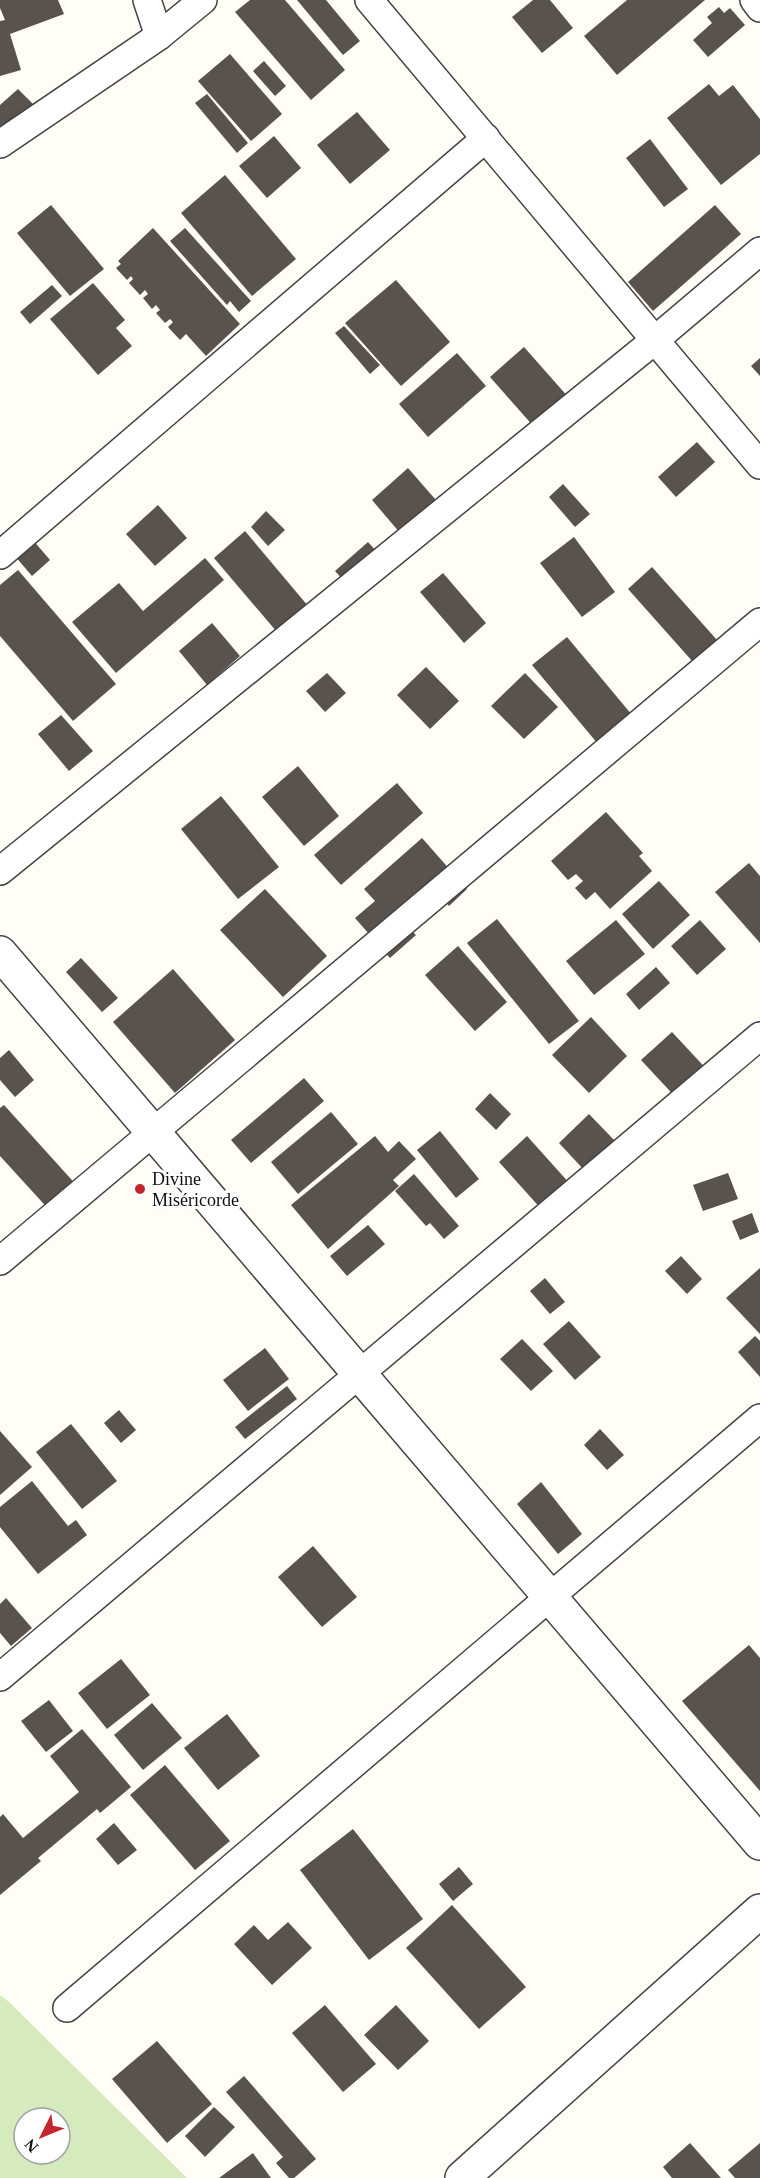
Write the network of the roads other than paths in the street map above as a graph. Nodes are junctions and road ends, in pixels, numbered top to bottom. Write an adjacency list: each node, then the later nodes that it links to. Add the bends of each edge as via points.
1 (147, 0): 6 (street)
2 (203, 0): 6 (street)
3 (369, 0): 7 (street)
4 (754, 0): 5 (street)
5 (760, 8)
6 (159, 36): 8 (street)
7 (486, 138): 10 (street); 12 (street)
8 (0, 144)
9 (760, 251): 10 (street)
10 (655, 340): 11 (street); 14 (street)
11 (760, 465)
12 (0, 555)
13 (760, 622): 17 (street)
14 (0, 871)
15 (0, 953): 17 (street)
16 (760, 1036): 19 (street)
17 (153, 1133): 18 (street); 19 (street)
18 (0, 1261)
19 (360, 1373): 21 (street); 22 (street)
20 (760, 1418): 21 (street)
21 (550, 1597): 23 (street); 25 (street)
22 (0, 1677)
23 (760, 1843)
24 (760, 1911): 26 (street)
25 (67, 2008)
26 (462, 2178)

